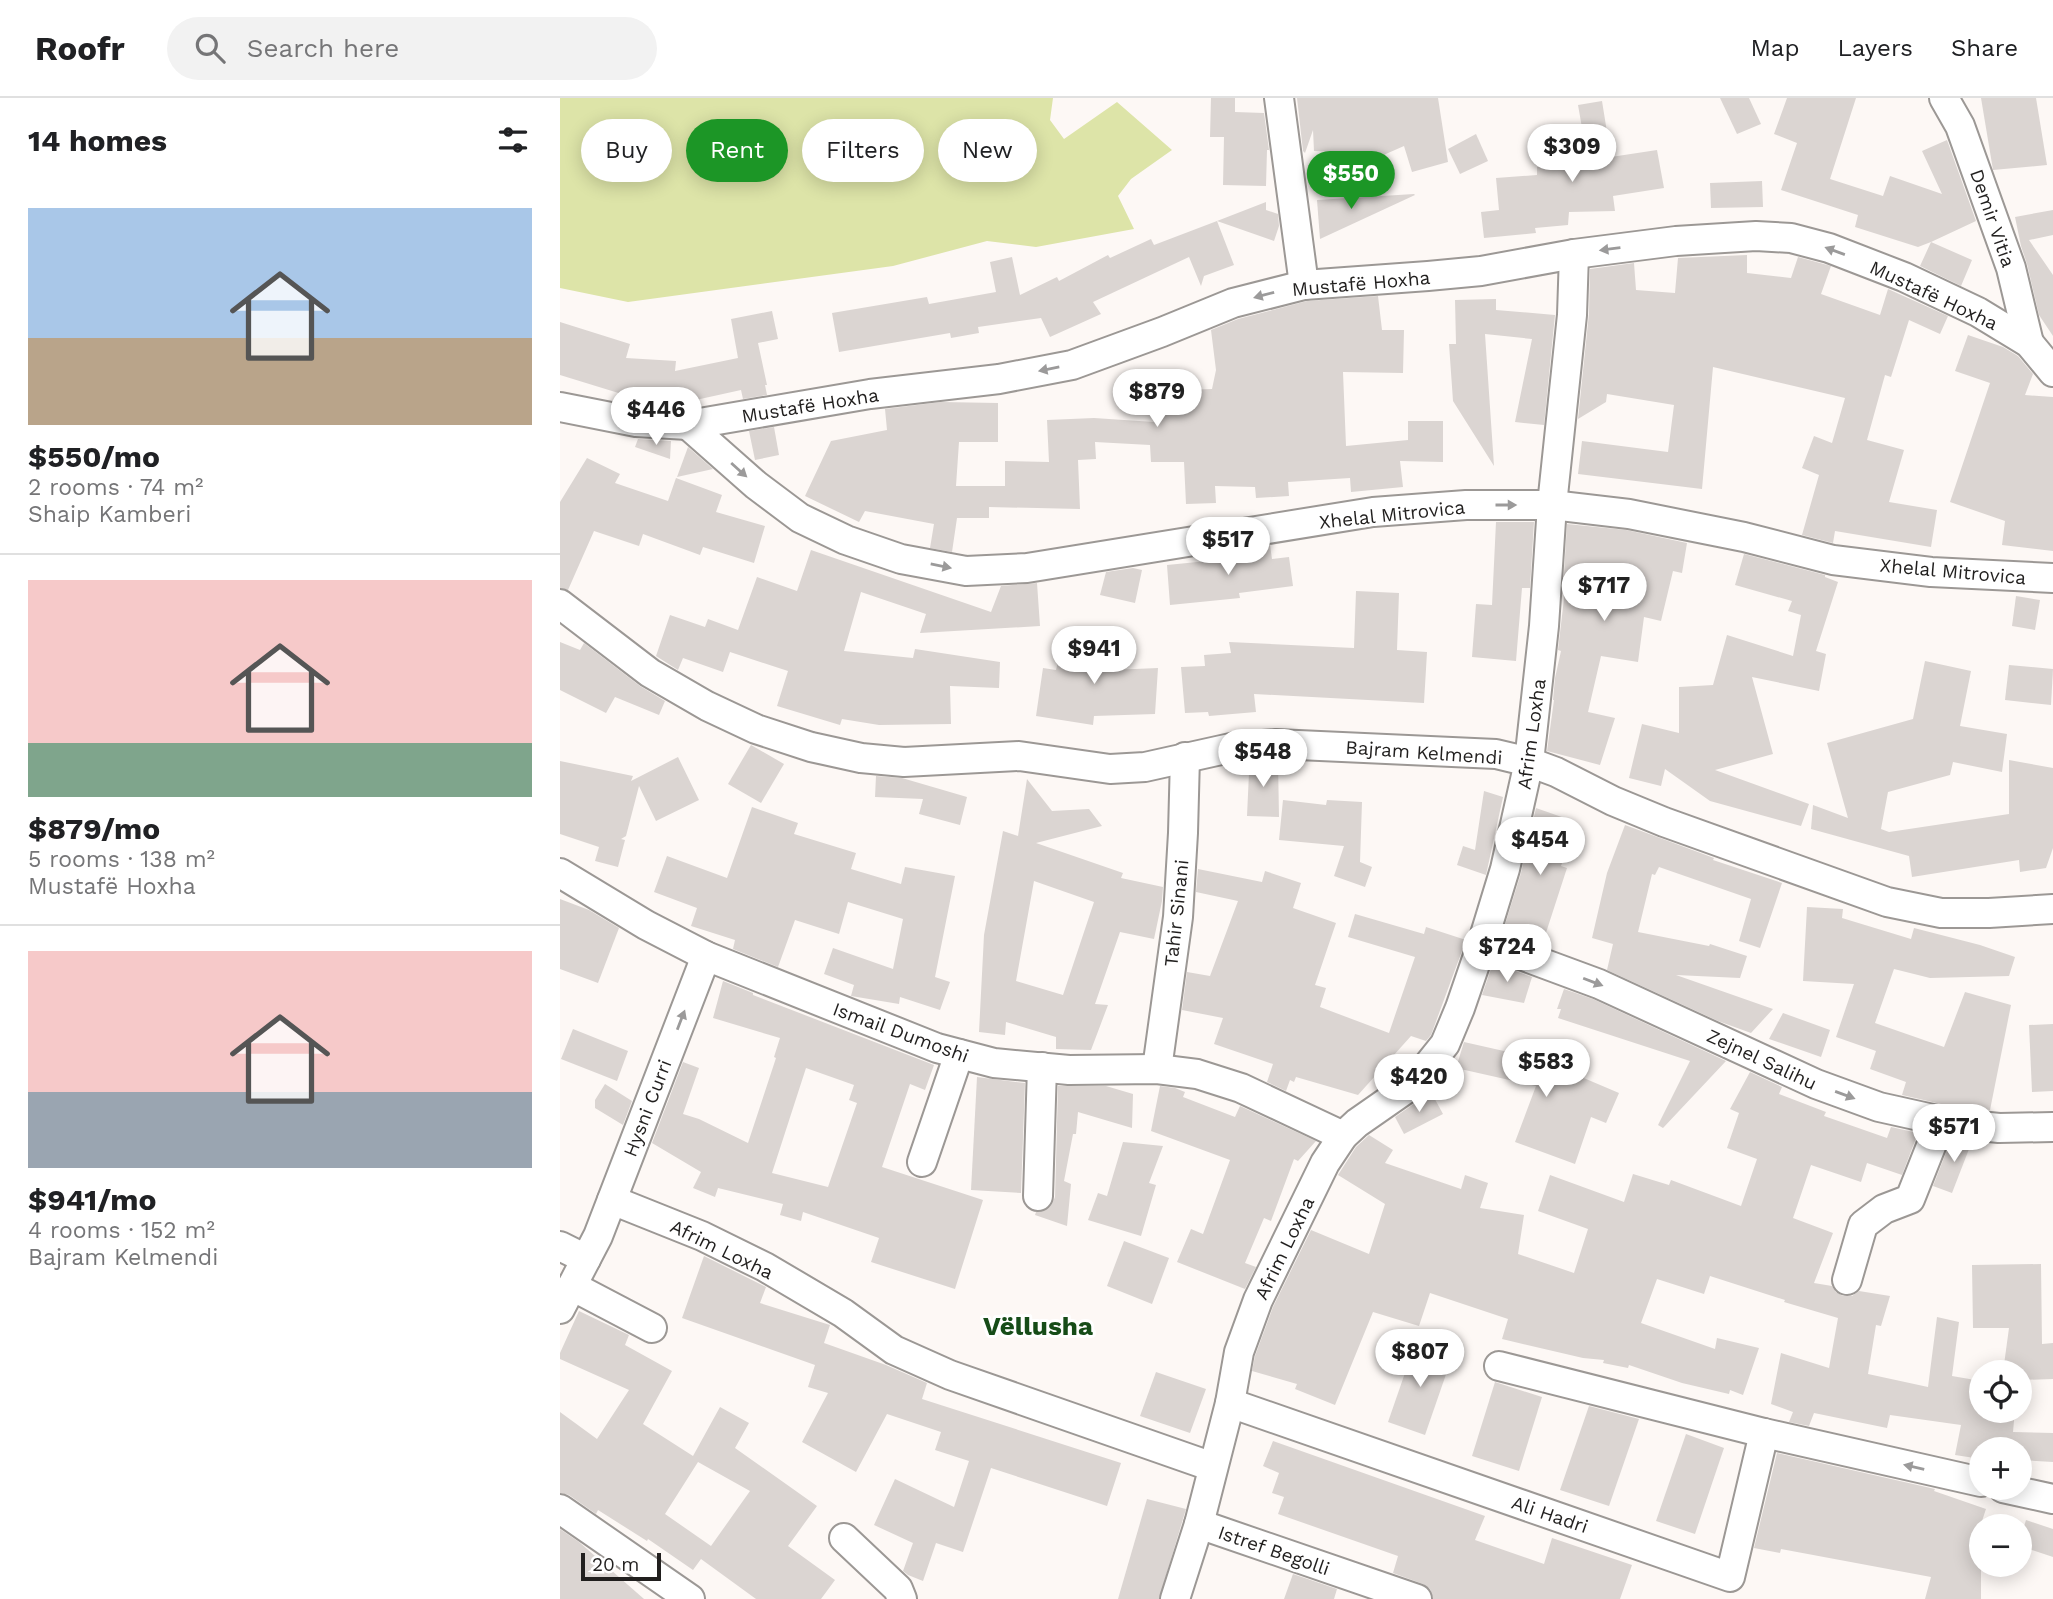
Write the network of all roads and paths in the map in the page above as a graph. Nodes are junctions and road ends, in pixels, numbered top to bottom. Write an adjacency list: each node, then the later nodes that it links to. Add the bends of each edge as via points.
1 (1279, 98): 4 (street)
2 (1944, 98): 5 (street, Demir Vitia, via 1960,126 2011,268)
3 (1574, 254): 4 (street, Mustafë Hoxha, via 1481,271); 5 (street, Mustafë Hoxha, one-way to 3, via 1978,312 1903,277 1791,238 1676,241); 9 (street, Afrim Loxha)
4 (1304, 285): 8 (street, Mustafë Hoxha, one-way to 8, via 1233,303 1073,365)
5 (2029, 343): 6 (street)
6 (2053, 372)
7 (560, 407): 8 (street, Mustafë Hoxha, via 636,422)
8 (688, 425): 9 (street, Xhelal Mitrovica, one-way to 9, via 800,518 901,559 966,571 1027,568 1373,512)
9 (1552, 505): 10 (street, Xhelal Mitrovica, via 1629,514 1833,559 1931,572); 13 (street, Afrim Loxha)
10 (2053, 578)
11 (560, 604): 12 (street, Bajram Kelmendi, via 650,673 707,706 811,747 904,762 1019,756 1110,769 1146,767)
12 (1185, 757): 13 (street, Bajram Kelmendi, via 1276,744 1496,754); 20 (street, Tahir Sinani, via 1178,917)
13 (1529, 762): 15 (street, Bajram Kelmendi, via 1664,822 1887,902 1941,913); 16 (street, Afrim Loxha)
14 (560, 873): 17 (street, Ismail Dumoshi)
15 (2053, 909)
16 (1483, 941): 21 (street, Zejnel Salihu, one-way to 21, via 1599,984 1816,1084 1879,1107); 23 (street, Afrim Loxha, via 1445,1044 1413,1084)
17 (706, 956): 18 (street, Ismail Dumoshi); 26 (street, Hysni Curri, one-way to 17)
18 (959, 1054): 19 (street, Ismail Dumoshi); 24 (street)
19 (1042, 1067): 20 (street, Ismail Dumoshi); 25 (street)
20 (1157, 1069): 23 (street, Ismail Dumoshi, via 1197,1074 1241,1088)
21 (1941, 1121): 22 (street, Zejnel Salihu, via 1999,1128); 29 (street, via 1910,1199 1884,1209 1863,1225)
22 (2053, 1127)
23 (1343, 1136): 33 (street, Afrim Loxha, via 1325,1163 1258,1300 1239,1352)
24 (922, 1162)
25 (1038, 1196)
26 (612, 1200): 28 (street, Hysni Curri); 35 (street, Afrim Loxha, via 765,1267 843,1313 894,1350 950,1375)
27 (560, 1246): 28 (street)
28 (586, 1259): 30 (street, Hysni Curri)
29 (1847, 1280)
30 (566, 1297): 31 (street, Hysni Curri)
31 (652, 1328)
32 (1499, 1366): 34 (street)
33 (1230, 1403): 34 (street, Ali Hadri, via 1730,1577); 35 (street, Afrim Loxha)
34 (1764, 1433): 36 (street, one-way to 34)
35 (1213, 1467): 40 (street, Afrim Loxha)
36 (1969, 1479)
37 (2032, 1494): 38 (street)
38 (2053, 1499)
39 (560, 1509): 43 (street)
40 (1199, 1524): 42 (street, Istref Begolli); 45 (street, Afrim Loxha)
41 (844, 1538): 44 (street, via 898,1589)
42 (1345, 1588): 46 (street, Istref Begolli)
43 (690, 1599)
44 (902, 1599)
45 (1175, 1599)
46 (1417, 1599)

